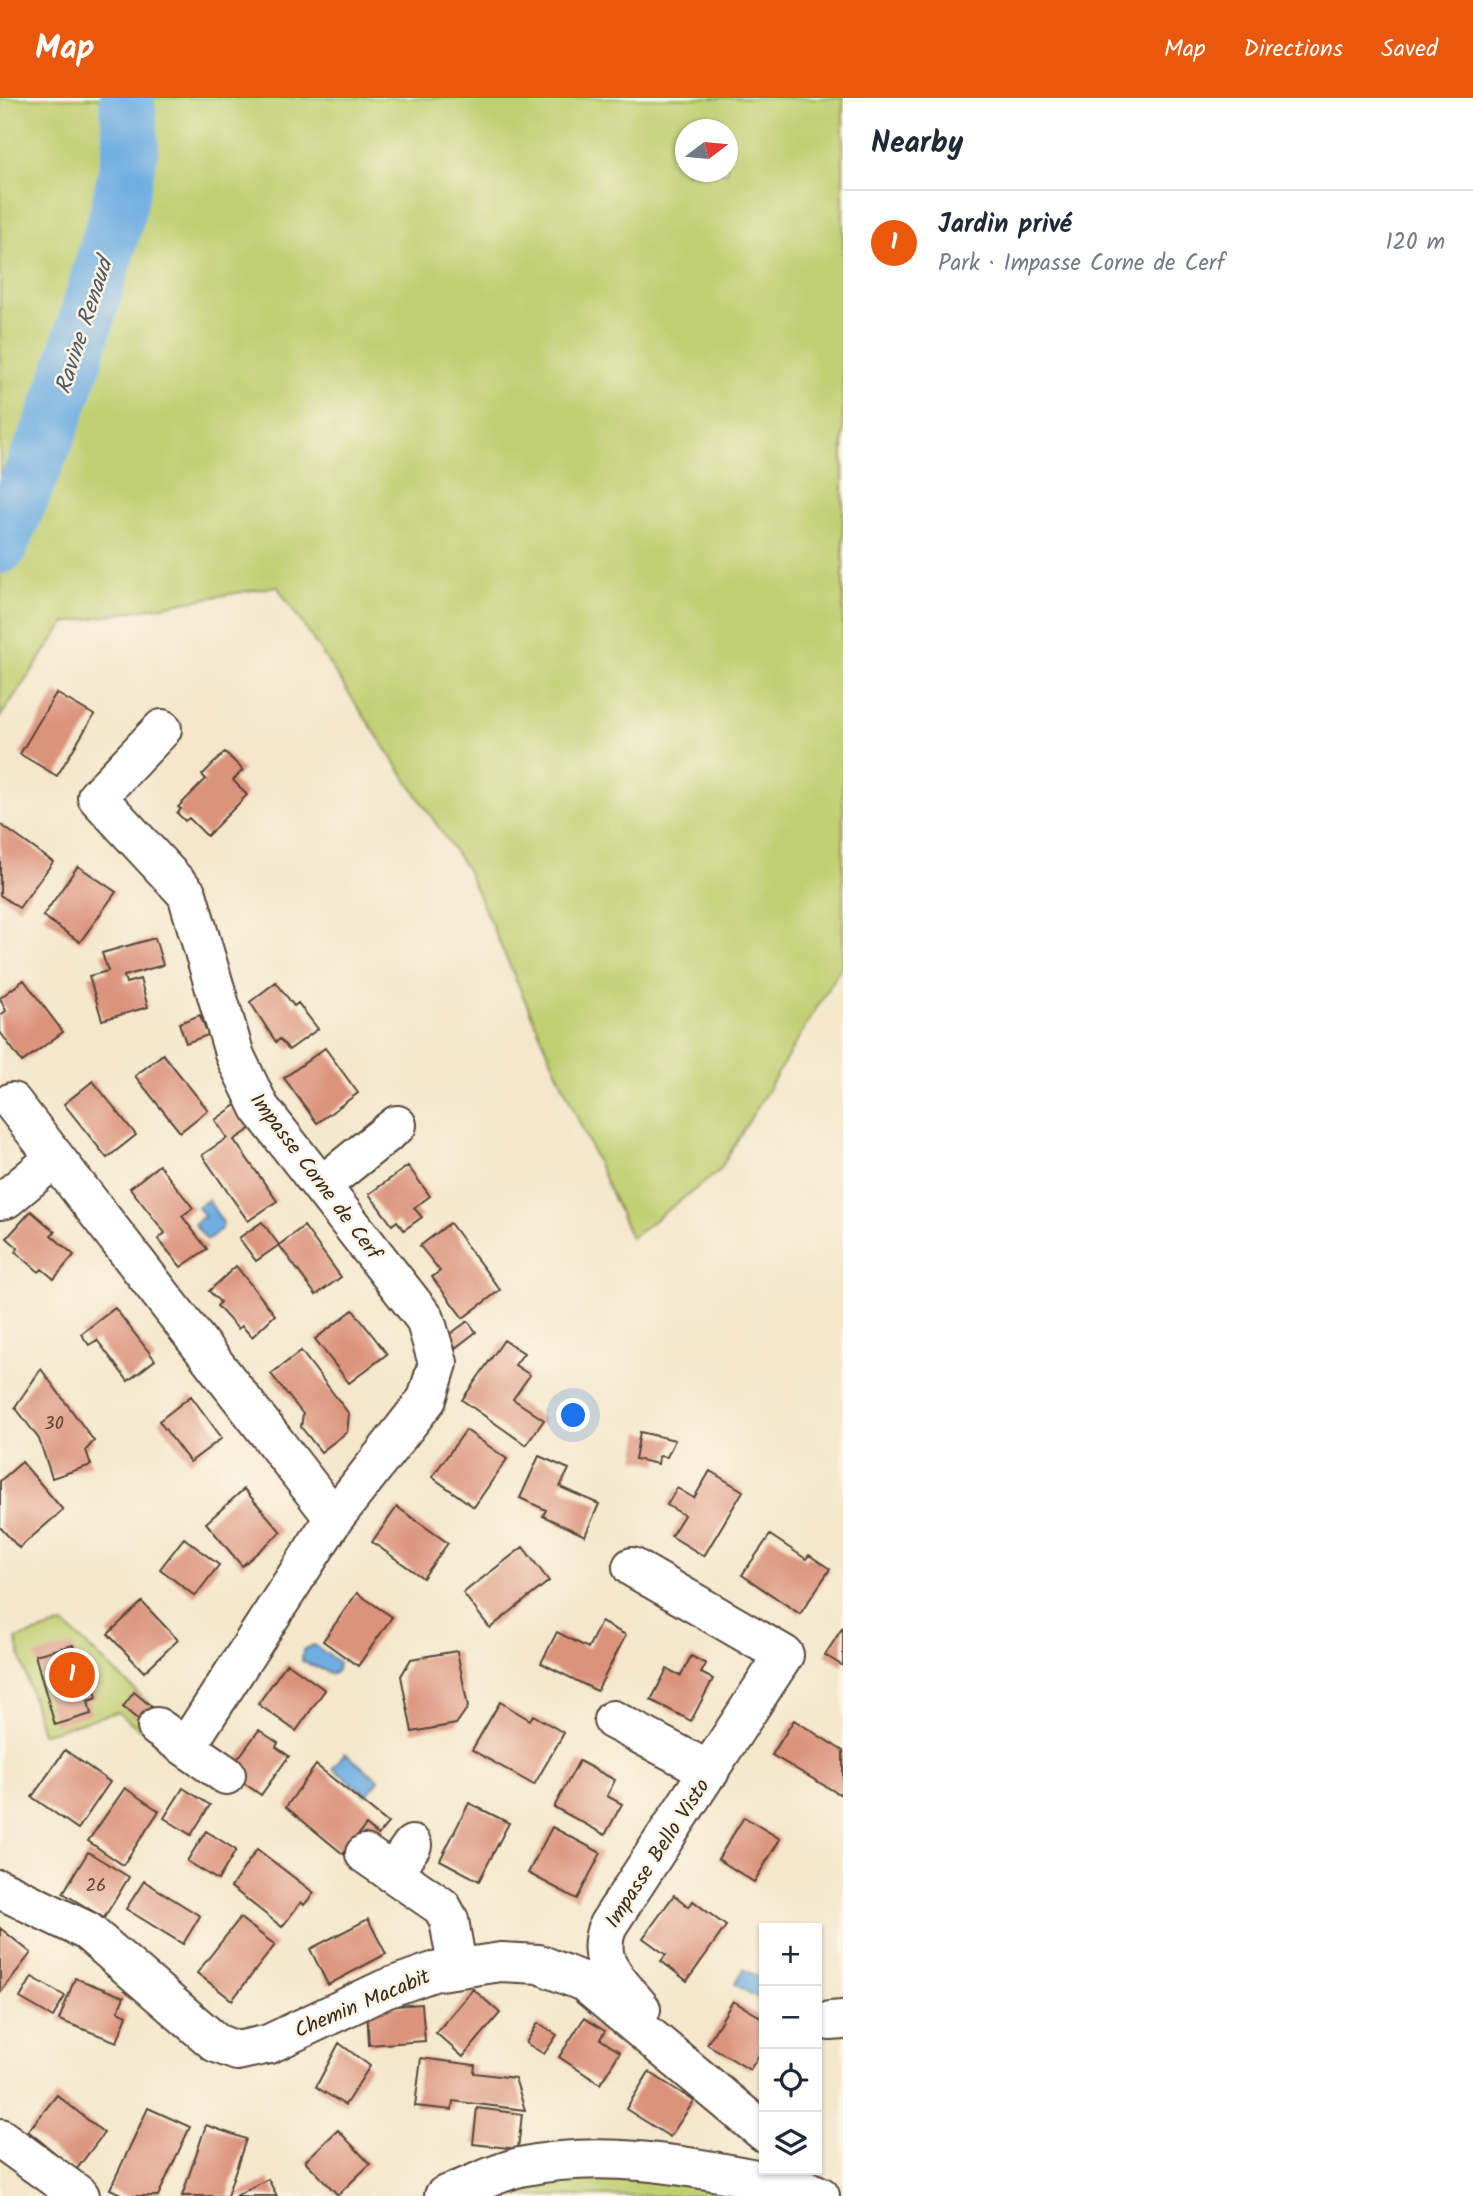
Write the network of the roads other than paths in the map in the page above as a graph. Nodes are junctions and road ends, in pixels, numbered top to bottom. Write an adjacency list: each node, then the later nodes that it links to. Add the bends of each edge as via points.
1 (162, 729): 5 (street, Impasse Corne de Cerf, via 97,797 187,894 235,1056 260,1108)
2 (12, 1102): 4 (street)
3 (397, 1125): 5 (street)
4 (55, 1158): 6 (street); 7 (street)
5 (321, 1186): 7 (street, Impasse Corne de Cerf, via 425,1319 438,1363 427,1399)
6 (0, 1200)
7 (334, 1518): 11 (street, Impasse Corne de Cerf, via 172,1737)
8 (632, 1567): 10 (street, Impasse Bello Visto, via 783,1655)
9 (613, 1720): 10 (street, Impasse Bello Visto)
10 (710, 1771): 15 (street, Impasse Bello Visto, via 608,1925 601,1943 601,1957 643,2011)
11 (226, 1775)
12 (390, 1857): 14 (street, via 442,1907 449,1920)
13 (0, 1889): 14 (street, Chemin Macabit, via 87,1931 216,2043 237,2051 269,2044 385,1989)
14 (457, 1966): 15 (street, Chemin Macabit, via 539,1964 584,1982)
15 (657, 2042): 16 (street, Chemin Macabit)
16 (759, 2128)
17 (0, 2138): 19 (street)
18 (780, 2178): 20 (street, via 761,2180 651,2160 582,2157 518,2168); 21 (street)
19 (80, 2196)
20 (444, 2196)
21 (820, 2196)

